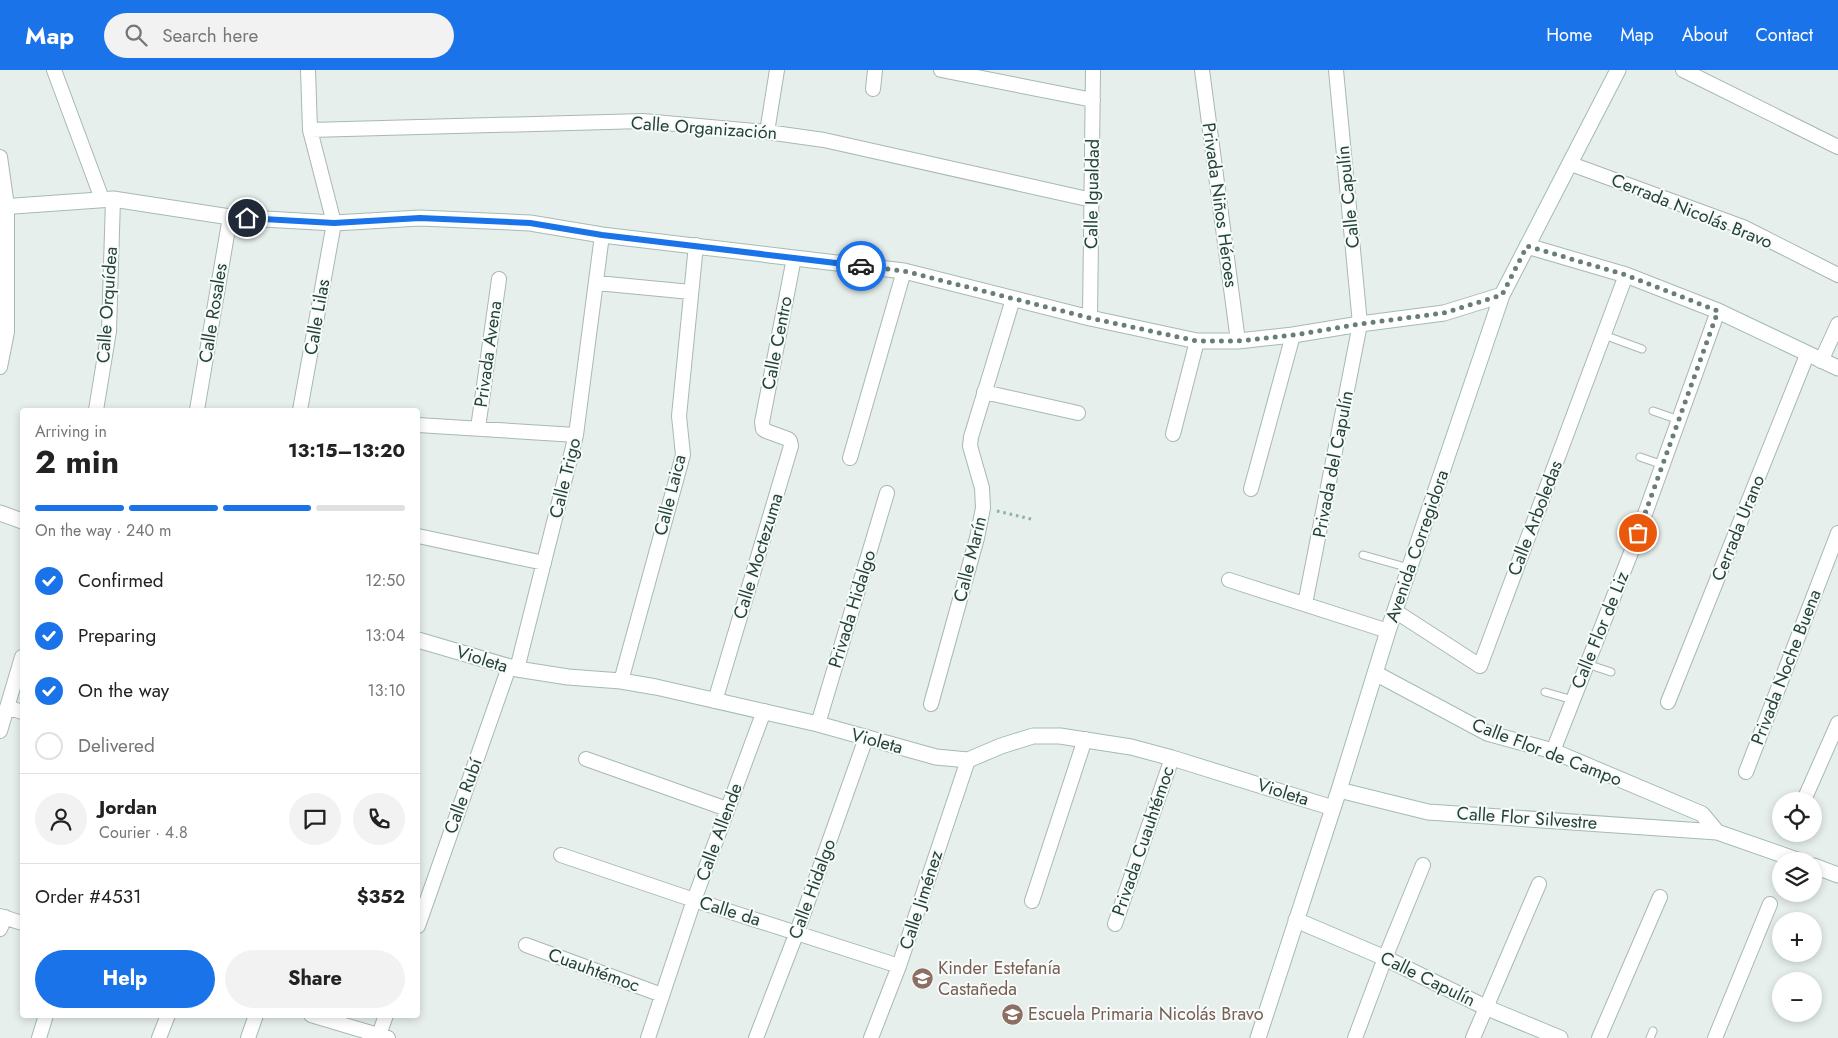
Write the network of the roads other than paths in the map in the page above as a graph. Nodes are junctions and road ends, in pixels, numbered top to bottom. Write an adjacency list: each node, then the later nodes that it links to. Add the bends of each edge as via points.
1 (54, 70): 18 (street)
2 (308, 70): 13 (street)
3 (777, 70): 14 (street)
4 (875, 70): 11 (street)
5 (941, 70): 12 (street)
6 (1093, 70): 12 (street, Calle Igualdad)
7 (1202, 70): 42 (street, Privada Niños Héroes)
8 (1336, 70): 37 (street, Calle Capulín)
9 (1618, 70): 17 (street, Avenida Corregidora)
10 (1683, 70): 15 (street)
11 (873, 89)
12 (1093, 100): 19 (street, Calle Igualdad)
13 (310, 130): 14 (street, Calle Organización, via 643,121); 22 (street)
14 (767, 132): 19 (street, Calle Organización, via 824,140)
15 (1838, 147)
16 (0, 157): 20 (street)
17 (1571, 164): 25 (street, Avenida Corregidora); 29 (street, Cerrada Nicolás Bravo, via 1743,227)
18 (108, 199): 20 (street); 21 (street); 48 (street, Calle Orquídea, via 109,331)
19 (1092, 200): 36 (street, Calle Igualdad)
20 (3, 207): 45 (street, via 8,332)
21 (230, 217): 22 (street); 49 (street, Calle Rosales)
22 (334, 223): 23 (street, via 420,218 530,223); 50 (street, Calle Lilas)
23 (602, 235): 24 (street); 31 (street, Calle Trigo)
24 (696, 246): 26 (street); 32 (street, Calle Laica)
25 (1527, 246): 28 (street); 33 (street, Avenida Corregidora)
26 (794, 258): 27 (street); 56 (street, Calle Centro)
27 (904, 271): 34 (street); 60 (street)
28 (1626, 275): 35 (street); 40 (street, Calle Arboledas)
29 (1838, 275)
30 (499, 279): 55 (street, Privada Avena)
31 (597, 283): 32 (street); 58 (street, Calle Trigo)
32 (691, 292): 81 (street, Calle Laica, via 679,416 683,455)
33 (1502, 295): 37 (street, via 1444,313); 70 (street, Avenida Corregidora)
34 (1013, 299): 36 (street); 47 (street, Calle Marín)
35 (1718, 311): 44 (street); 53 (street, Calle Flor de Liz)
36 (1090, 318): 41 (street)
37 (1360, 324): 39 (street); 72 (street, Privada del Capulín)
38 (1838, 324): 44 (street, Cerrada Urano)
39 (1294, 335): 42 (street); 62 (street)
40 (1604, 335): 43 (lane); 73 (street, Calle Arboledas, via 1480,666)
41 (1197, 341): 42 (street); 57 (street)
42 (1238, 341)
43 (1642, 349)
44 (1814, 358): 46 (street); 85 (street, Cerrada Urano)
45 (0, 367)
46 (1838, 368)
47 (984, 392): 52 (street); 86 (street, Calle Marín, via 970,446 982,488 983,508 978,538)
48 (96, 408)
49 (197, 408)
50 (300, 408)
51 (1653, 410): 53 (lane)
52 (1078, 413)
53 (1679, 420): 61 (street, Calle Flor de Liz)
54 (420, 424): 55 (street)
55 (478, 428): 58 (street)
56 (763, 429): 84 (street, Calle Moctezuma, via 788,439 791,446)
57 (1173, 434)
58 (576, 435): 69 (street, Calle Trigo)
59 (1640, 457): 61 (lane)
60 (850, 458)
61 (1663, 465): 77 (street, Calle Flor de Liz)
62 (1252, 490)
63 (887, 493): 91 (street, Privada Hidalgo)
64 (0, 513): 65 (street)
65 (20, 520)
66 (1838, 533): 99 (street, Privada Noche Buena)
67 (420, 536): 69 (street)
68 (1364, 556): 70 (lane)
69 (544, 563): 78 (street, Calle Trigo)
70 (1409, 568): 73 (street, Avenida Corregidora)
71 (1229, 580): 72 (street)
72 (1305, 604): 74 (street)
73 (1394, 611): 74 (street, Avenida Corregidora)
74 (1388, 632): 79 (street, Avenida Corregidora)
75 (420, 641): 78 (street, Violeta)
76 (20, 664): 87 (street)
77 (1587, 664): 80 (lane); 83 (street, Calle Flor de Liz)
78 (513, 668): 81 (street, Violeta); 117 (street, Calle Rubí)
79 (1375, 672): 95 (street, Calle Flor de Campo, via 1486,732); 100 (street, Avenida Corregidora)
80 (1611, 672)
81 (622, 682): 84 (street, Violeta)
82 (1545, 692): 83 (lane)
83 (1573, 700): 95 (street, Calle Flor de Liz)
84 (715, 701): 89 (street, Violeta)
85 (1668, 702)
86 (932, 704)
87 (7, 707): 88 (street); 92 (street)
88 (20, 711)
89 (764, 711): 91 (street, Violeta); 102 (street, Calle Allende)
90 (1838, 723): 101 (street)
91 (818, 724): 93 (street, Violeta)
92 (0, 731)
93 (866, 738): 98 (street, Violeta, via 936,757); 120 (street, Calle Hidalgo)
94 (1085, 739): 96 (street, Violeta); 98 (street, Violeta, via 1033,736); 113 (street)
95 (1553, 751): 104 (street, Calle Flor de Campo, via 1702,814)
96 (1172, 758): 103 (street, Violeta); 119 (street, Privada Cuauhtémoc)
97 (586, 759): 102 (street)
98 (968, 760): 123 (street, Calle Jiménez)
99 (1746, 772)
100 (1339, 790): 103 (street, Avenida Corregidora); 104 (street, Calle Flor Silvestre, via 1428,812)
101 (1808, 792)
102 (727, 808): 112 (street, Calle Allende)
103 (1333, 808): 116 (street, Avenida Corregidora)
104 (1717, 832): 105 (street)
105 (1774, 852)
106 (561, 855): 112 (street, Calle da)
107 (1423, 865): 122 (street)
108 (1822, 869): 109 (street)
109 (1838, 875)
110 (1539, 884): 125 (street)
111 (1660, 897): 143 (street)
112 (694, 900): 120 (street, Calle da); 124 (street, Calle Allende)
113 (1032, 901)
114 (1770, 904): 144 (street)
115 (2, 920): 118 (street)
116 (1296, 920): 122 (street, Calle Capulín); 139 (street, Avenida Corregidora)
117 (420, 921)
118 (20, 923)
119 (1114, 924)
120 (797, 932): 123 (street, Calle da); 137 (street, Calle Hidalgo)
121 (526, 945): 124 (street, Cuauhtémoc)
122 (1385, 958): 125 (street, Calle Capulín); 140 (street)
123 (900, 966): 138 (street, Calle Jiménez)
124 (662, 995): 136 (street, Calle Allende)
125 (1485, 1007): 141 (street); 142 (street, Calle Capulín)
126 (45, 1018): 133 (street)
127 (167, 1018): 134 (street)
128 (255, 1018): 135 (street)
129 (317, 1018): 131 (street)
130 (386, 1018): 132 (street)
131 (347, 1032): 132 (street)
132 (384, 1036)
133 (39, 1038)
134 (159, 1038)
135 (248, 1038)
136 (648, 1038)
137 (756, 1038)
138 (871, 1038)
139 (1258, 1038)
140 (1355, 1038)
141 (1473, 1038)
142 (1560, 1038)
143 (1599, 1038)
144 (1715, 1038)

